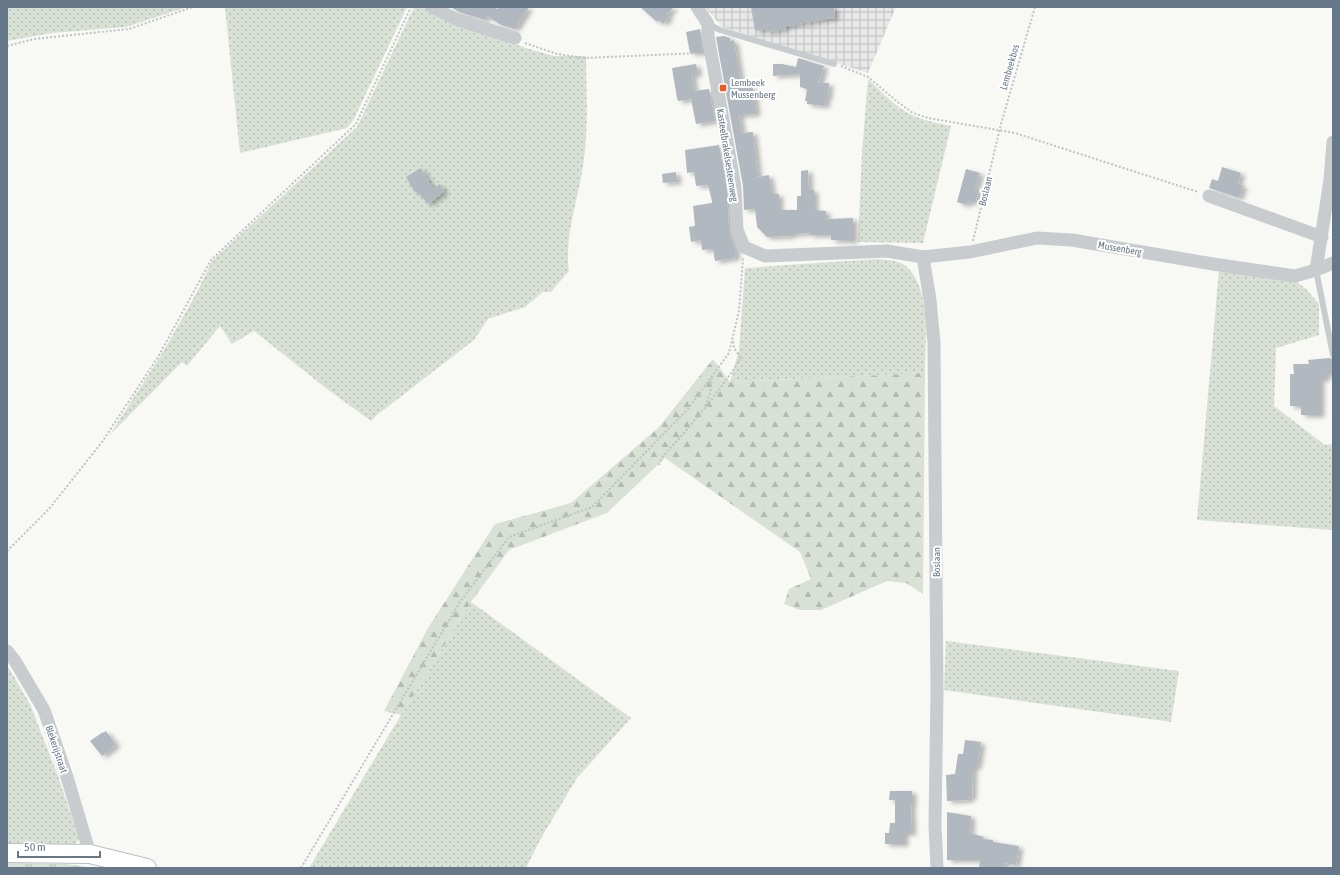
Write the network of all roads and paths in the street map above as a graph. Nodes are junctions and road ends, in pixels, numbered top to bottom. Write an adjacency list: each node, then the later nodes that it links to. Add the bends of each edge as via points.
1 (193, 7): 8 (path, via 129,29 34,39)
2 (411, 7): 25 (path, via 356,124 211,260 158,357 110,430 49,509)
3 (432, 7): 7 (street, via 456,19)
4 (697, 7): 6 (street, Kasteelbrakelsesteenweg)
5 (1035, 7): 11 (path, Lembeekbos)
6 (708, 24): 9 (street, Kasteelbrakelsesteenweg); 10 (lane, via 720,30)
7 (515, 38): 9 (path, via 533,47 557,54 584,58)
8 (7, 46)
9 (711, 53): 15 (street, Kasteelbrakelsesteenweg, via 735,187 737,230)
10 (834, 64): 11 (path, via 868,76 913,113)
11 (1000, 131): 13 (path, via 1015,133); 16 (path, Boslaan)
12 (1333, 142): 14 (street)
13 (1208, 196): 14 (street)
14 (1322, 237): 19 (street)
15 (744, 247): 17 (street, via 765,256 887,251); 20 (path, via 739,311)
16 (970, 252): 17 (street, Mussenberg); 19 (street, Mussenberg, via 1037,238 1072,240 1295,276)
17 (923, 257): 31 (street, Boslaan, via 934,343)
18 (1333, 263): 19 (street, Mussenberg)
19 (1316, 270): 21 (lane)
20 (733, 336): 22 (path, via 729,353); 23 (path, via 734,348 741,358 729,378)
21 (1333, 355)
22 (712, 376): 23 (path, via 710,394); 30 (path, via 688,409 592,507 509,537 460,602)
23 (704, 409): 24 (path, via 661,459)
24 (659, 465)
25 (7, 551)
26 (7, 651): 28 (street, Blekerijstraat, via 44,710)
27 (7, 853): 28 (street)
28 (90, 854): 29 (street)
29 (147, 868)
30 (301, 868)
31 (937, 868)

